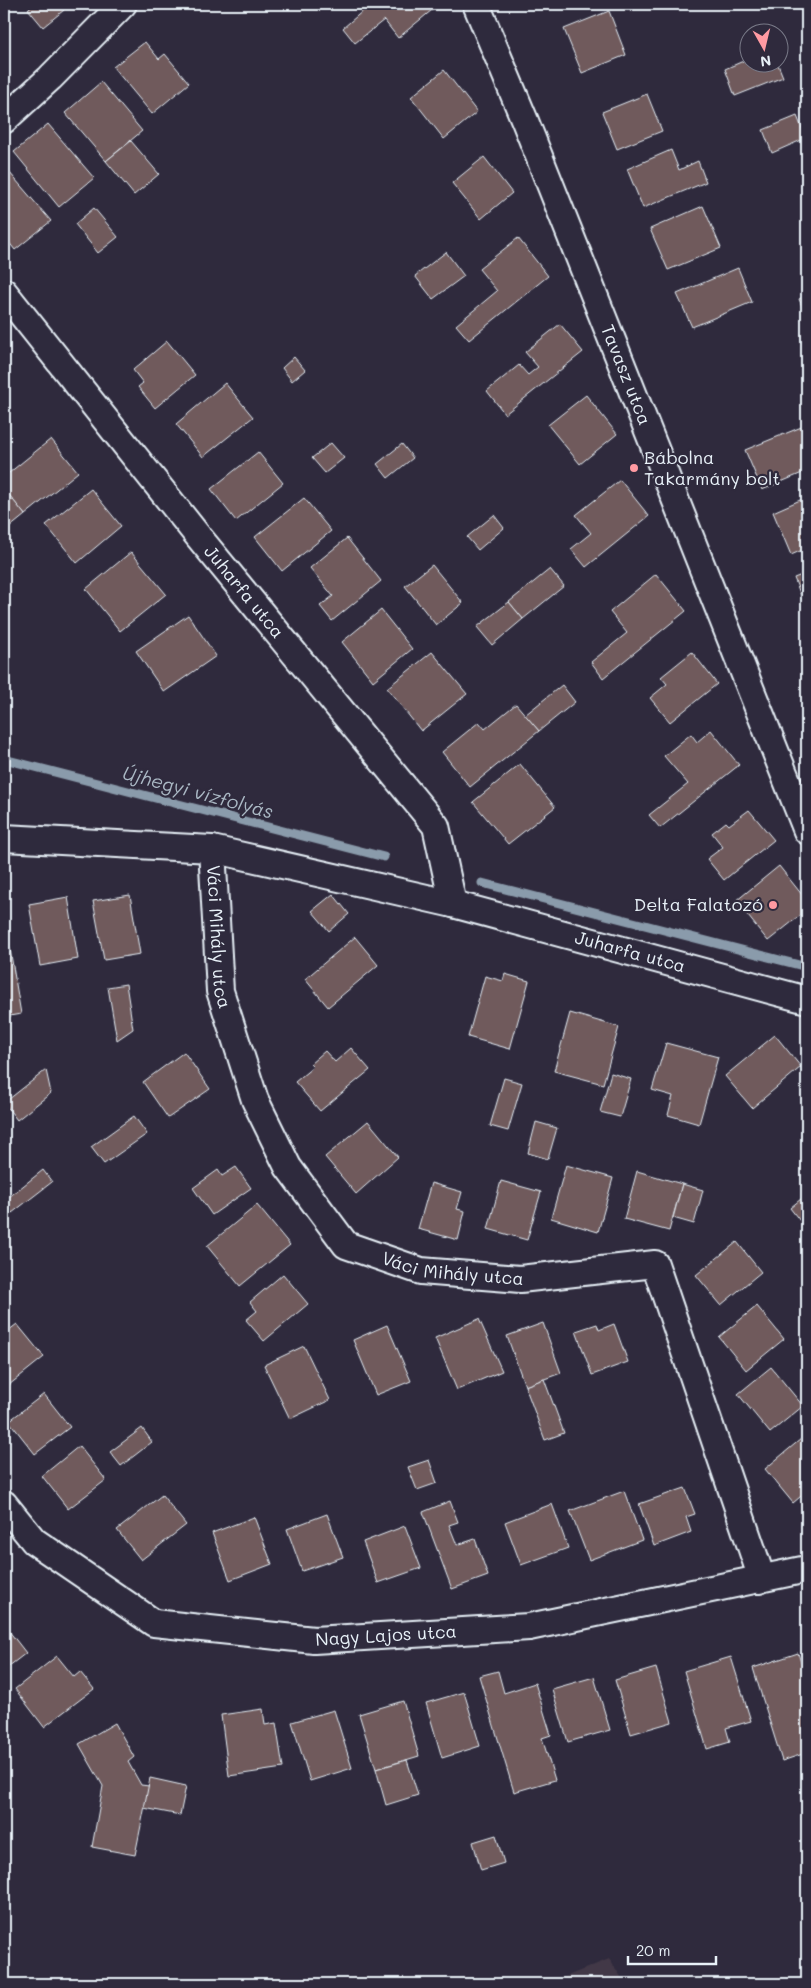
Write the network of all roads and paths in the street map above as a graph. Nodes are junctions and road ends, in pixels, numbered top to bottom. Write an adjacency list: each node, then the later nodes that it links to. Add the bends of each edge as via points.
1 (123, 4): 3 (street)
2 (476, 4): 5 (street, Tavasz utca)
3 (4, 120)
4 (4, 292): 8 (street, Juharfa utca, via 198,536 436,826)
5 (807, 831)
6 (4, 838): 7 (street, Juharfa utca)
7 (212, 849): 8 (street, Juharfa utca); 12 (street, Váci Mihály utca, via 220,991 255,1100 288,1167 346,1245 421,1271 520,1279 655,1264 758,1567)
8 (452, 904): 9 (street, Juharfa utca)
9 (807, 1000)
10 (4, 1504): 12 (street, Nagy Lajos utca, via 34,1541 154,1623 314,1640 529,1627)
11 (807, 1569): 12 (street, Nagy Lajos utca)
12 (759, 1580)

